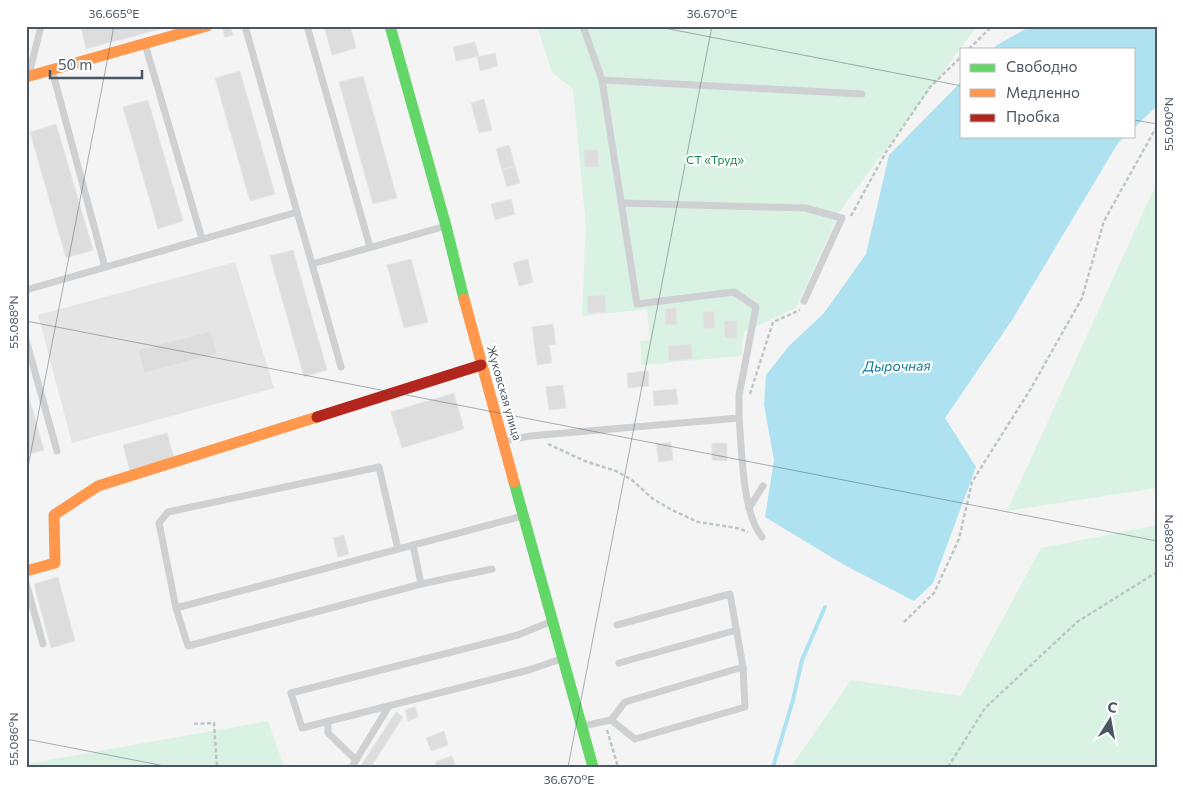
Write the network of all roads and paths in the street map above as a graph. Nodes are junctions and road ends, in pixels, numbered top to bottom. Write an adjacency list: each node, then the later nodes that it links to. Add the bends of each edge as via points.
1 (41, 26): 11 (lane)
2 (207, 26): 8 (main road)
3 (245, 26): 16 (lane)
4 (307, 26): 19 (lane)
5 (390, 26): 17 (main road, Жуковская улица)
6 (583, 26): 12 (lane)
7 (992, 26): 9 (path)
8 (145, 44): 10 (main road); 18 (lane)
9 (970, 48)
10 (52, 70): 11 (main road); 21 (lane)
11 (27, 77)
12 (602, 80): 13 (lane); 15 (lane)
13 (862, 94)
14 (1157, 126): 44 (path, via 1104,220 1082,298 1030,390 972,482 959,539 934,593)
15 (622, 203): 23 (lane, via 805,208 842,218); 27 (lane, via 637,304 734,292 756,308 739,394)
16 (297, 212): 18 (lane); 20 (lane)
17 (446, 226): 19 (lane); 25 (main road, Жуковская улица)
18 (202, 239): 21 (lane)
19 (370, 247): 20 (lane)
20 (312, 264): 26 (lane)
21 (105, 267): 22 (lane)
22 (26, 290)
23 (804, 301)
24 (26, 340): 30 (lane)
25 (481, 365): 29 (main road, Жуковская улица); 38 (main road, via 98,486 54,514 55,563)
26 (341, 367)
27 (739, 418): 28 (lane); 32 (lane)
28 (530, 436): 29 (lane); 34 (path, via 616,471 652,498 698,522 737,528)
29 (503, 442): 33 (main road, Жуковская улица)
30 (57, 451)
31 (763, 486): 32 (lane)
32 (749, 508): 34 (lane)
33 (523, 516): 35 (lane); 43 (main road, Жуковская улица)
34 (762, 537)
35 (413, 546): 36 (lane); 41 (lane)
36 (398, 550): 42 (lane); 42 (lane, via 379,467 168,512 159,523)
37 (492, 569): 41 (lane)
38 (26, 572)
39 (1157, 572): 60 (path, via 1077,622 985,708)
40 (26, 583): 47 (lane)
41 (421, 584): 42 (lane, via 188,646)
42 (176, 608)
43 (552, 621): 48 (main road, Жуковская улица); 53 (lane, via 518,635 290,693 302,728)
44 (904, 622)
45 (616, 625): 46 (lane, via 730,594)
46 (737, 630): 49 (lane); 50 (lane)
47 (43, 644)
48 (563, 659): 51 (lane); 55 (main road, Жуковская улица)
49 (619, 664)
50 (744, 667): 52 (lane, via 625,702); 52 (lane, via 745,707 635,739)
51 (389, 706): 53 (lane); 56 (lane)
52 (608, 720): 55 (lane); 59 (path)
53 (328, 721): 56 (lane, via 328,733)
54 (194, 724): 57 (path, via 214,723)
55 (582, 726): 58 (main road, Жуковская улица)
56 (354, 763)
57 (217, 767)
58 (594, 767)
59 (618, 767)
60 (948, 767)

